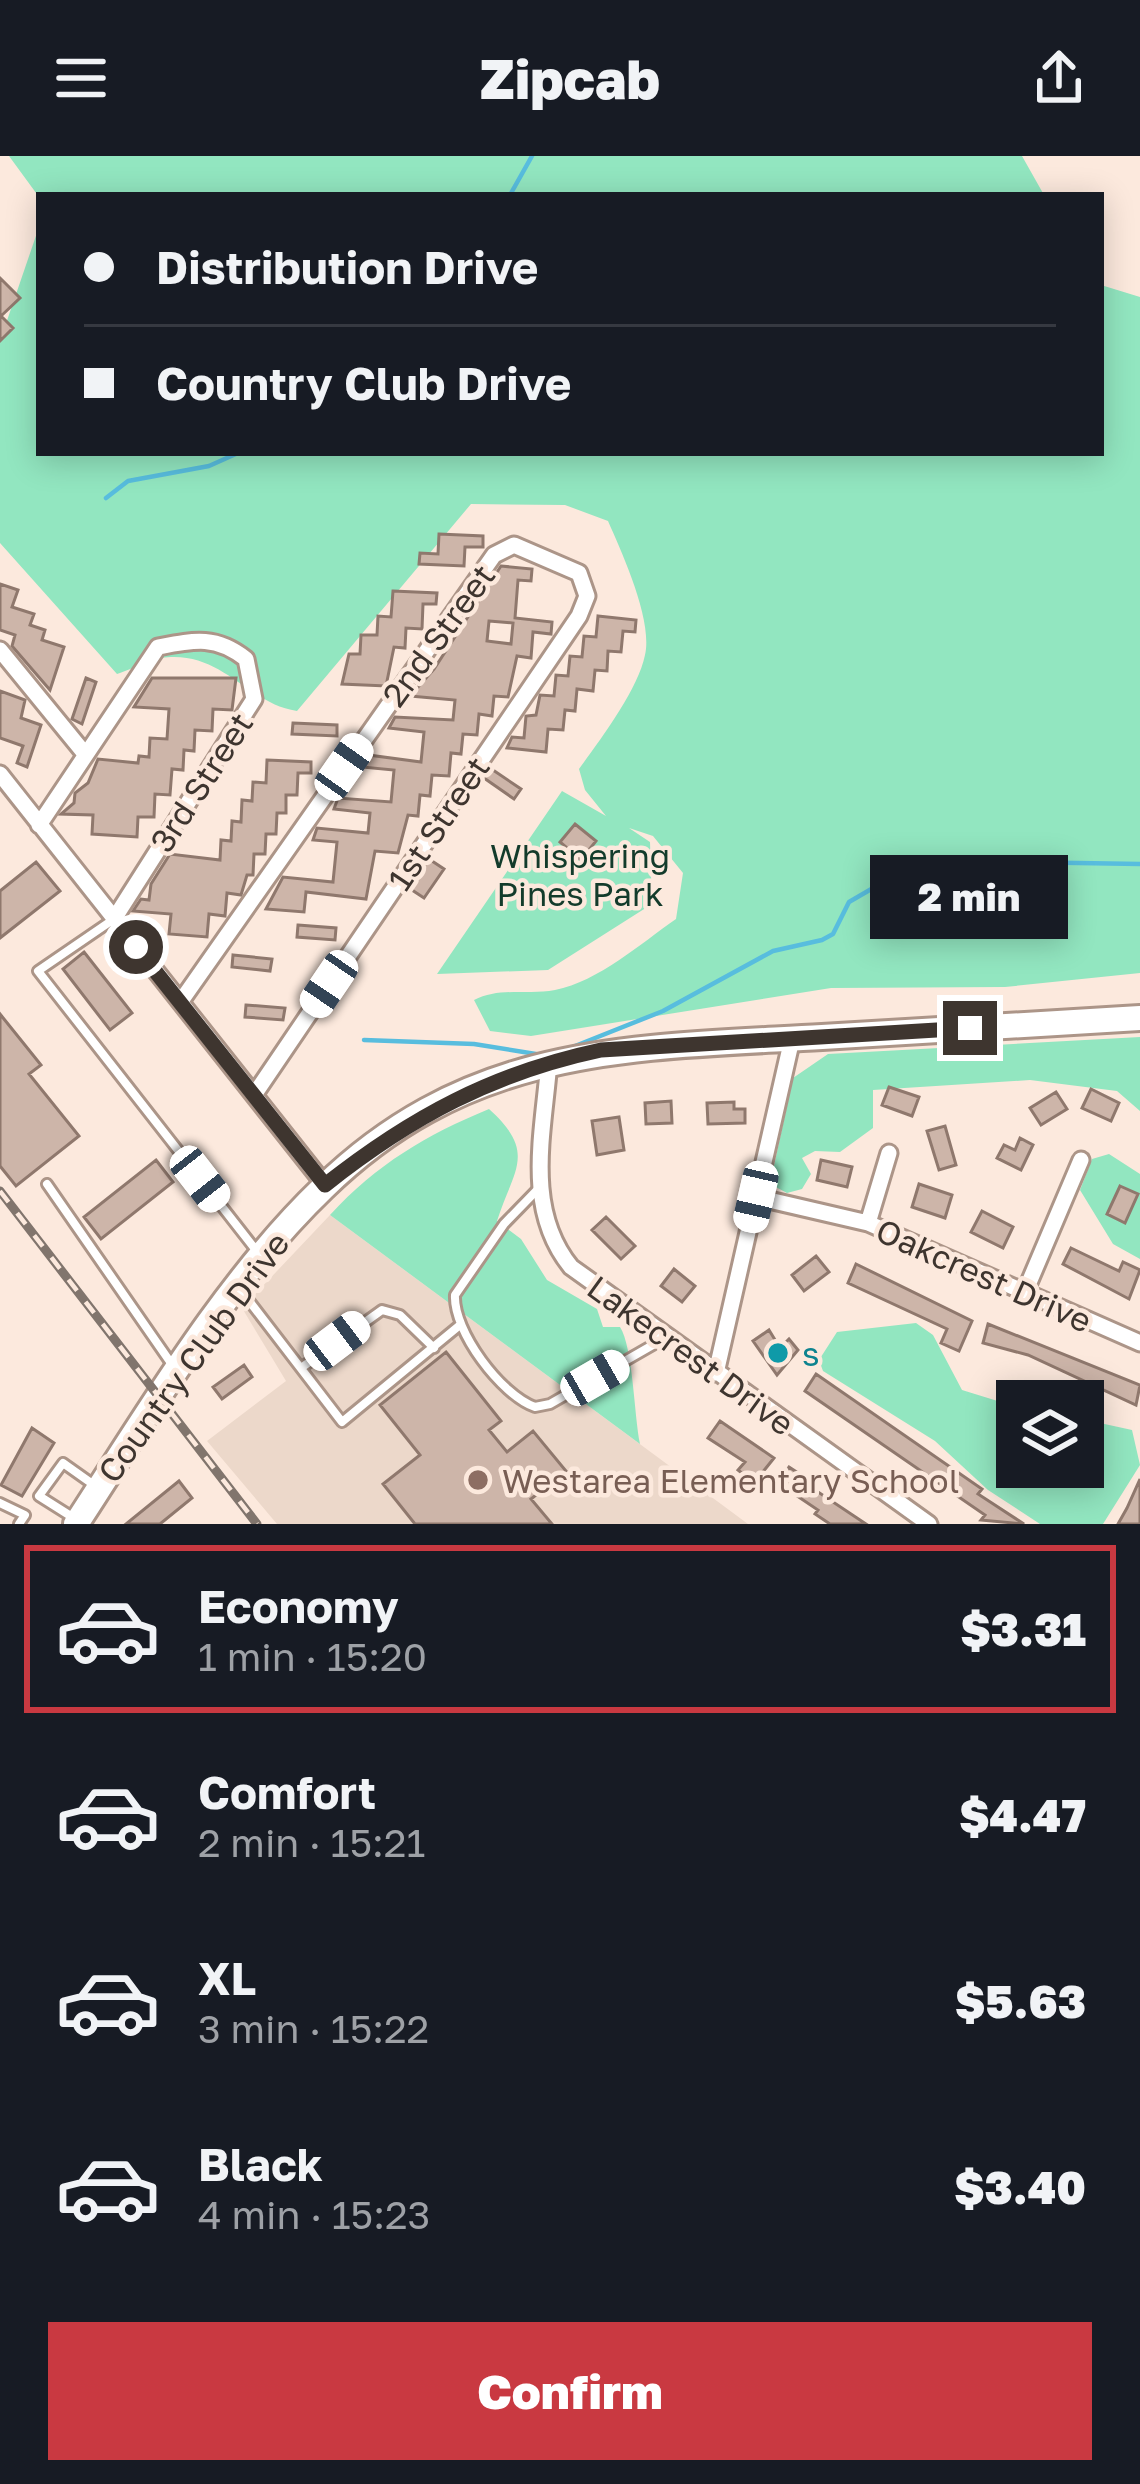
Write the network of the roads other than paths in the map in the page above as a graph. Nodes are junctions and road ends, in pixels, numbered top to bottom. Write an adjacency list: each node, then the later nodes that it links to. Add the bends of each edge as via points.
1 (550, 560): 7 (street, 2nd Street, via 514,545 494,555); 11 (street, 1st Street, via 579,572 587,596 579,616)
2 (0, 650): 3 (street)
3 (85, 754): 5 (street); 6 (street, 3rd Street, via 158,646 202,638 246,659 254,699)
4 (0, 774): 5 (street)
5 (40, 824): 6 (street)
6 (114, 920): 7 (street); 19 (lane, via 38,971)
7 (181, 1001): 11 (street)
8 (1140, 1018): 9 (main road, Country Club Drive)
9 (792, 1039): 10 (main road, Country Club Drive, via 601,1050); 17 (street)
10 (549, 1061): 15 (main road, Country Club Drive, via 445,1102); 16 (street, Lakecrest Drive)
11 (254, 1095): 15 (street)
12 (889, 1153): 18 (street)
13 (1081, 1160): 21 (street)
14 (47, 1184): 27 (lane)
15 (325, 1185): 19 (main road, Country Club Drive)
16 (539, 1186): 22 (lane, via 465,1276 455,1295); 23 (street, Lakecrest Drive, via 550,1238 571,1267)
17 (756, 1197): 18 (street, Oakcrest Drive); 28 (street)
18 (868, 1223): 21 (street, Oakcrest Drive)
19 (260, 1256): 20 (main road, Country Club Drive)
20 (239, 1288): 26 (lane); 27 (main road, Country Club Drive)
21 (1025, 1292): 24 (street, Oakcrest Drive)
22 (460, 1325): 23 (lane, via 510,1392 535,1407); 25 (lane)
23 (666, 1338): 28 (street, Lakecrest Drive)
24 (1140, 1343)
25 (434, 1348): 26 (lane, via 400,1315 382,1310); 26 (lane, via 342,1422)
26 (301, 1368)
27 (177, 1372): 29 (main road, Country Club Drive)
28 (716, 1372): 33 (street, Lakecrest Drive)
29 (99, 1488): 31 (main road, Country Club Drive); 31 (lane, via 63,1463 40,1496)
30 (0, 1503): 32 (lane, via 25,1515)
31 (77, 1522)
32 (20, 1524)
33 (929, 1524)

